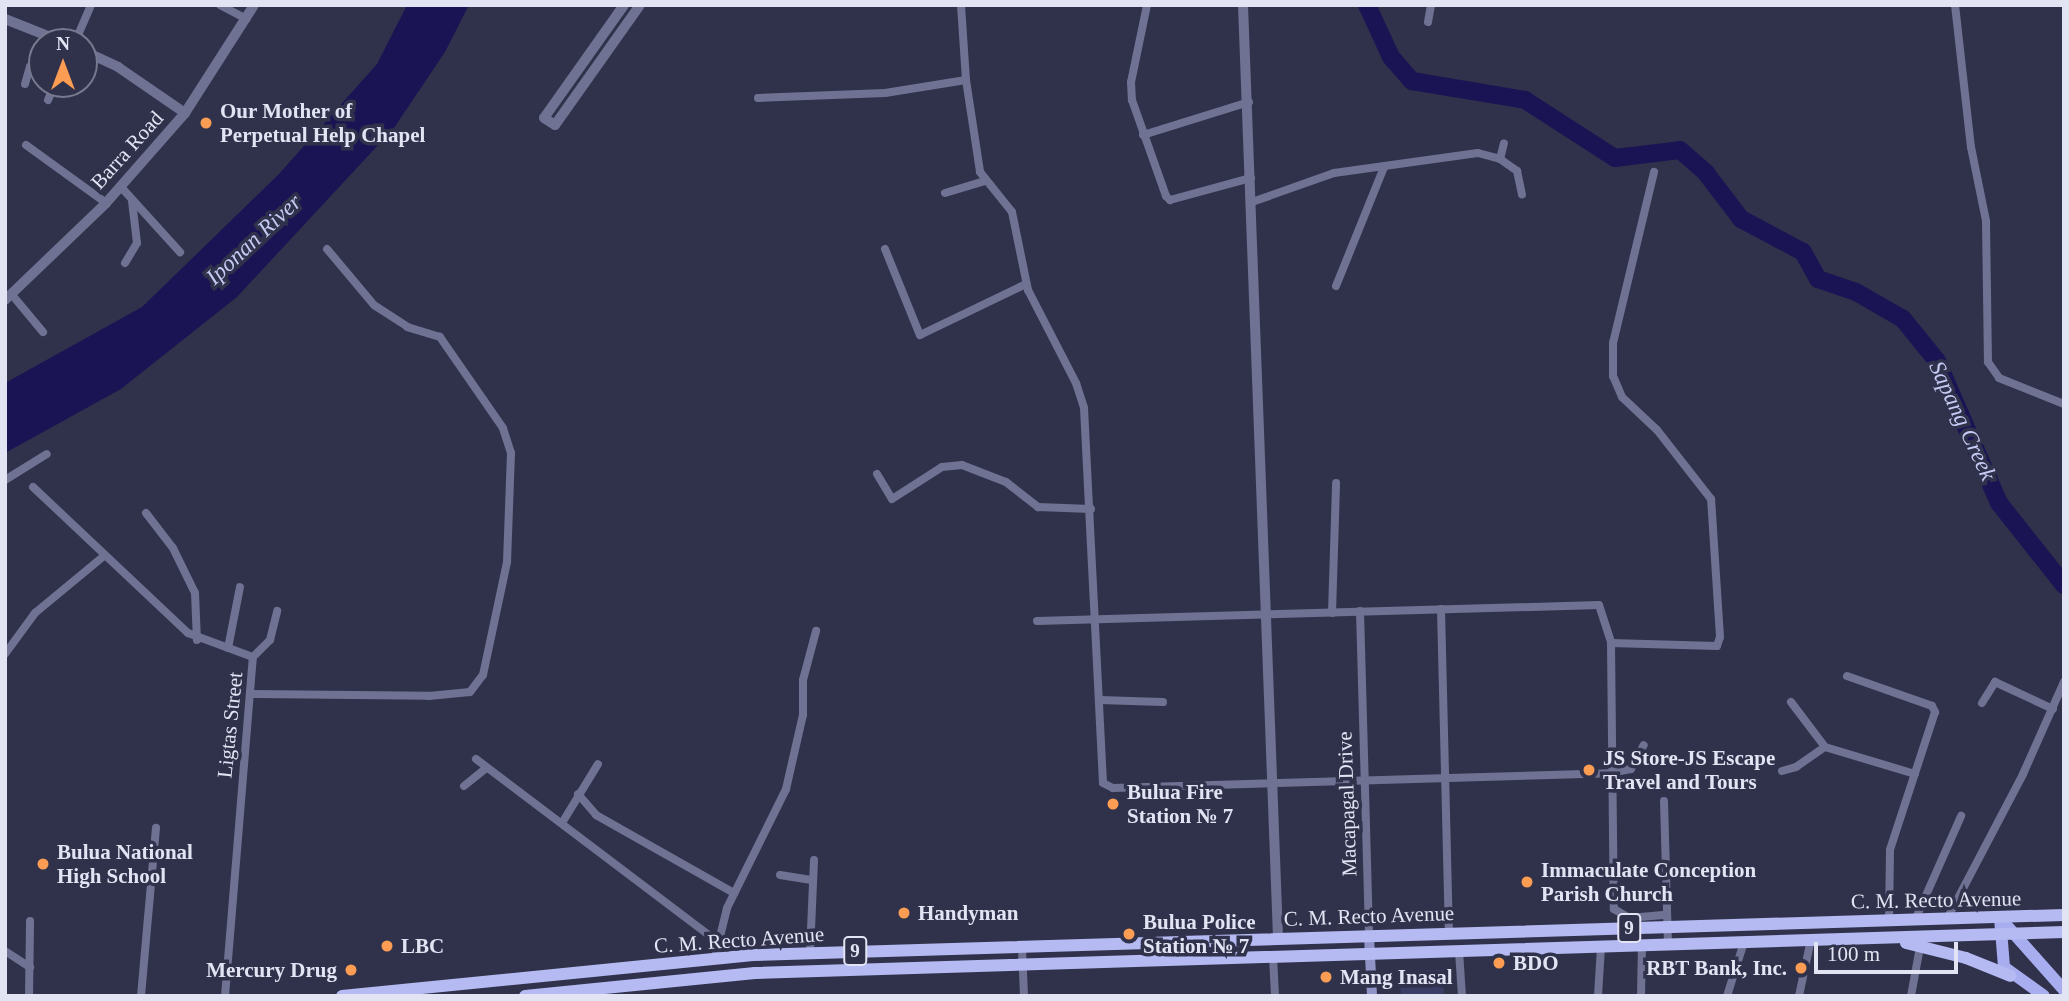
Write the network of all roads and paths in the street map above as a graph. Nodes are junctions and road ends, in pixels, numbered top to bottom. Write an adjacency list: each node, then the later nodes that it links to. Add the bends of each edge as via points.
1 (91, 5): 15 (street)
2 (220, 5): 12 (street)
3 (254, 5): 12 (street, Barra Road)
4 (624, 5): 5 (street, via 544,118 555,125)
5 (640, 5)
6 (961, 5): 18 (street)
7 (1147, 5): 23 (street, via 1131,82)
8 (1243, 5): 21 (street)
9 (1431, 5): 13 (street)
10 (1955, 5): 45 (street, via 1971,147 1986,221 1988,362 1999,378)
11 (5, 19): 14 (street)
12 (246, 19): 22 (street, Barra Road)
13 (1428, 22)
14 (28, 28)
15 (81, 28)
16 (98, 58): 22 (street)
17 (28, 74): 19 (street)
18 (966, 80): 20 (street, via 885,93); 30 (street, via 977,162)
19 (25, 84)
20 (758, 98)
21 (1249, 102): 23 (street); 29 (street)
22 (185, 113): 31 (street, Barra Road)
23 (1143, 135): 29 (street, via 1170,200)
24 (1504, 143): 26 (street)
25 (26, 145): 36 (street)
26 (1500, 159): 27 (street, via 1467,154); 33 (street, via 1517,172)
27 (1384, 167): 35 (street, via 1334,173); 42 (street)
28 (1654, 172): 64 (street, via 1613,343 1613,376 1622,397 1657,430 1711,499 1720,637 1717,646)
29 (1251, 178): 35 (street)
30 (985, 181): 32 (street); 41 (street, via 1012,212)
31 (121, 187): 34 (street); 36 (street, Barra Road)
32 (945, 193)
33 (1522, 194)
34 (132, 201): 39 (street); 40 (street, via 137,243)
35 (1252, 202): 59 (street, via 1252,332)
36 (106, 203): 43 (street, Barra Road)
37 (327, 249): 70 (street, via 374,305 408,327 439,337 503,428 511,453 507,562 483,675 470,692 429,696)
38 (885, 249): 41 (street, via 920,335)
39 (180, 252)
40 (125, 262)
41 (1026, 284): 51 (street, via 1084,408)
42 (1336, 286)
43 (9, 298): 44 (street)
44 (43, 331)
45 (2064, 404)
46 (47, 454): 48 (street)
47 (877, 474): 51 (street, via 892,499 942,467 962,465 1006,482 1038,507)
48 (5, 480)
49 (1336, 483): 58 (street)
50 (33, 487): 53 (street, Ligtas Street)
51 (1091, 509): 60 (street)
52 (146, 513): 63 (street, via 173,548 195,593)
53 (104, 556): 63 (street, Ligtas Street); 66 (street, via 35,613)
54 (240, 587): 65 (street)
55 (1441, 609): 57 (street); 64 (street, via 1599,605); 85 (street)
56 (276, 611): 67 (street, via 270,640)
57 (1360, 611): 58 (street); 84 (street, Macapagal Drive)
58 (1332, 613): 59 (street)
59 (1266, 615): 60 (street); 86 (street)
60 (1097, 620): 61 (street); 71 (street)
61 (1037, 621)
62 (816, 631): 96 (street, via 803,680 803,715 786,789)
63 (197, 640): 65 (street, Ligtas Street)
64 (1611, 643): 82 (street)
65 (228, 648): 67 (street, Ligtas Street)
66 (5, 654)
67 (253, 657): 70 (street, Ligtas Street)
68 (1847, 676): 83 (street, via 1934,708)
69 (2064, 682): 75 (street)
70 (252, 694): 133 (street, Ligtas Street)
71 (1099, 700): 72 (street); 86 (street, via 1103,783 1107,786)
72 (1163, 702)
73 (1791, 702): 77 (street)
74 (1982, 703): 75 (street, via 1995,682)
75 (2053, 709): 99 (street)
76 (1644, 745): 82 (street, via 1631,769)
77 (1825, 747): 81 (street); 83 (street)
78 (476, 760): 80 (street)
79 (598, 764): 88 (street)
80 (486, 768): 87 (street); 91 (street)
81 (1783, 771)
82 (1610, 773): 85 (street); 102 (street, via 1614,909 1622,917)
83 (1915, 774): 103 (street, via 1890,850)
84 (1366, 777): 85 (street); 86 (street); 108 (street, Macapagal Drive)
85 (1448, 778): 106 (street)
86 (1272, 783): 109 (street)
87 (464, 786)
88 (578, 794): 91 (street); 96 (street, via 596,815)
89 (1664, 801): 102 (street)
90 (1961, 816): 100 (street)
91 (562, 823): 112 (street)
92 (156, 828): 132 (street)
93 (814, 860): 95 (street)
94 (780, 875): 95 (street)
95 (812, 880): 121 (street)
96 (734, 892): 112 (street)
97 (2064, 915): 98 (highway, C. M. Recto Avenue / 9)
98 (2000, 918): 99 (highway, C. M. Recto Avenue / 9); 107 (main road)
99 (1947, 919): 100 (highway, C. M. Recto Avenue / 9)
100 (1915, 920): 103 (highway, C. M. Recto Avenue / 9)
101 (30, 921): 126 (street)
102 (1667, 921): 103 (highway, C. M. Recto Avenue / 9); 104 (highway, C. M. Recto Avenue / 9); 114 (street)
103 (1889, 921)
104 (1588, 929): 106 (highway, C. M. Recto Avenue / 9); 116 (highway)
105 (2064, 932): 107 (highway, C. M. Recto Avenue / 9)
106 (1448, 933): 108 (highway, C. M. Recto Avenue / 9)
107 (2008, 934): 111 (highway, C. M. Recto Avenue / 9); 128 (main road, via 2001,960); 129 (main road)
108 (1369, 936): 109 (highway, C. M. Recto Avenue / 9); 122 (main road, Macapagal Drive)
109 (1278, 938): 118 (highway, C. M. Recto Avenue / 9)
110 (1811, 939): 111 (highway, C. M. Recto Avenue / 9); 113 (highway, C. M. Recto Avenue / 9); 143 (street)
111 (1892, 939): 117 (highway)
112 (717, 941): 124 (street)
113 (1744, 942): 114 (highway, C. M. Recto Avenue / 9); 142 (street)
114 (1668, 945): 115 (highway, C. M. Recto Avenue / 9)
115 (1642, 946): 116 (highway, C. M. Recto Avenue / 9); 141 (street)
116 (1595, 947): 120 (highway, C. M. Recto Avenue / 9); 140 (street)
117 (1920, 947): 128 (highway); 144 (street)
118 (1022, 948): 121 (highway, C. M. Recto Avenue / 9); 125 (street)
119 (5, 951): 126 (street)
120 (1459, 951): 122 (highway, C. M. Recto Avenue / 9); 139 (street)
121 (810, 952): 124 (highway, C. M. Recto Avenue / 9)
122 (1370, 953): 123 (highway, C. M. Recto Avenue / 9); 138 (main road, Macapagal Drive)
123 (1273, 956): 125 (highway, C. M. Recto Avenue / 9); 137 (street)
124 (715, 957): 127 (highway, C. M. Recto Avenue / 9)
125 (1023, 964): 130 (highway, C. M. Recto Avenue / 9, via 755,973); 136 (street)
126 (30, 967): 131 (street)
127 (576, 975): 130 (street); 134 (highway, C. M. Recto Avenue / 9)
128 (2011, 976): 145 (main road)
129 (2064, 989)
130 (581, 994): 135 (highway, C. M. Recto Avenue / 9)
131 (29, 996)
132 (141, 996)
133 (225, 996)
134 (342, 996)
135 (525, 996)
136 (1024, 996)
137 (1275, 996)
138 (1372, 996)
139 (1462, 996)
140 (1598, 996)
141 (1641, 996)
142 (1727, 996)
143 (1799, 996)
144 (1911, 996)
145 (2044, 996)

